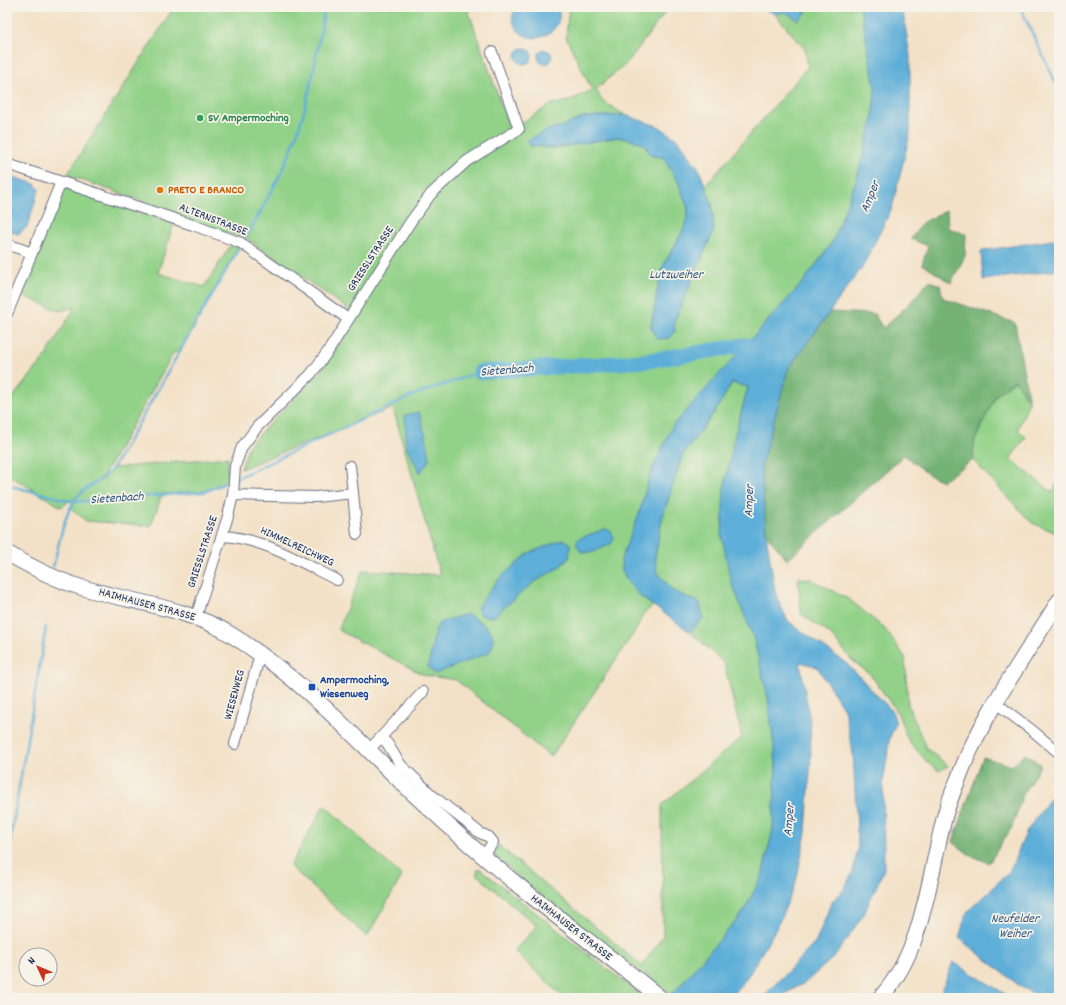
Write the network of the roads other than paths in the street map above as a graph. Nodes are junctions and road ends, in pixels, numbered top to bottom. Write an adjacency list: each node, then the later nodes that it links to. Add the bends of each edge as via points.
1 (492, 52): 7 (street, GRIESSLSTRASSE, via 519,129 467,161 439,185 411,221)
2 (7, 164): 3 (street, ALTERNSTRASSE)
3 (61, 182): 5 (street); 7 (street, ALTERNSTRASSE, via 193,224 241,243)
4 (7, 244): 5 (street)
5 (32, 253): 6 (street)
6 (7, 314)
7 (348, 319): 10 (street, GRIESSLSTRASSE, via 311,374 258,427 242,447 235,466)
8 (350, 466): 9 (street)
9 (353, 493): 10 (street, via 316,498); 11 (street)
10 (233, 495): 12 (street, GRIESSLSTRASSE)
11 (357, 534)
12 (222, 536): 14 (street, HIMMELREICHWEG, via 256,541); 16 (street, GRIESSLSTRASSE)
13 (7, 553): 16 (main road, HAIMHAUSER STRASSE, via 38,570 75,585)
14 (337, 580)
15 (1059, 601): 19 (main road)
16 (196, 617): 17 (main road, HAIMHAUSER STRASSE)
17 (263, 655): 21 (street, WIESENWEG, via 259,658); 22 (main road, HAIMHAUSER STRASSE, via 320,701)
18 (423, 692): 20 (street)
19 (996, 703): 23 (street); 26 (main road, via 959,776 943,821 913,943 891,986)
20 (380, 738): 22 (street); 24 (street, via 387,743 400,764 428,792 489,837 493,842)
21 (235, 744)
22 (369, 750): 24 (main road, HAIMHAUSER STRASSE)
23 (1059, 753)
24 (484, 856): 25 (main road, HAIMHAUSER STRASSE, via 556,918)
25 (660, 998)
26 (880, 998)

